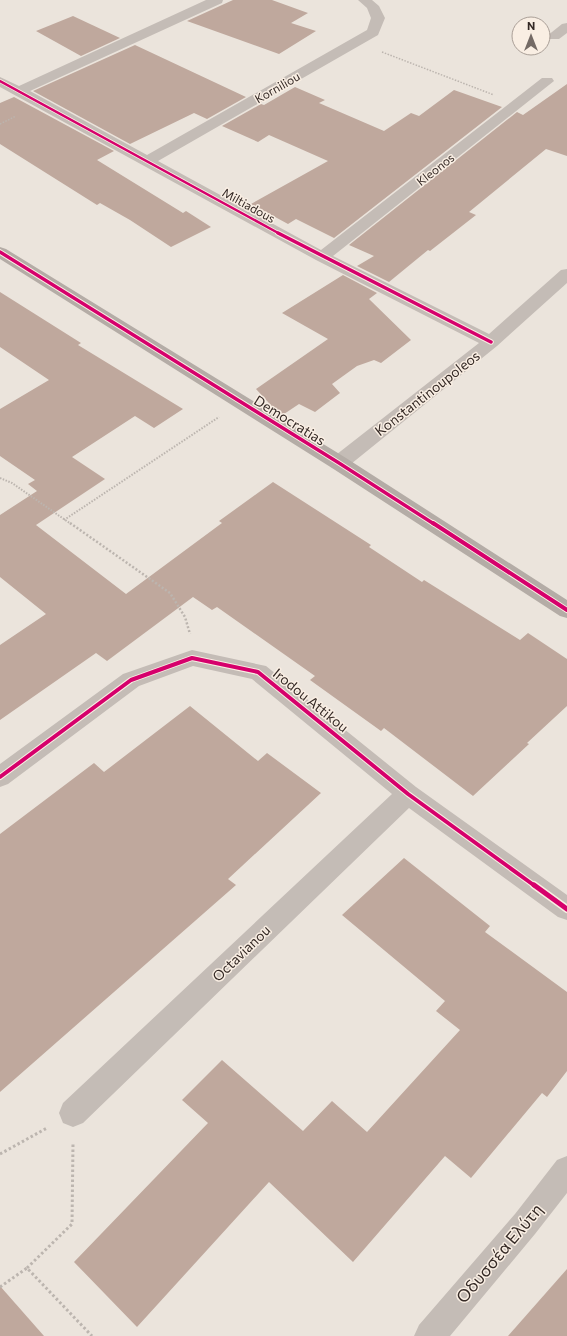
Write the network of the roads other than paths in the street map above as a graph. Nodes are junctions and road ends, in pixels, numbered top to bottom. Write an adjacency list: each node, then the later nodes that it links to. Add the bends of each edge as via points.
1 (217, 0): 7 (street)
2 (364, 0): 8 (street, Korniliou, via 376,11 378,18 373,32)
3 (567, 27): 4 (street)
4 (554, 36)
5 (0, 81): 7 (street, Miltiadous)
6 (547, 81): 10 (street, Kleonos)
7 (19, 91): 8 (street, Miltiadous)
8 (148, 161): 10 (street, Miltiadous)
9 (0, 252): 13 (street, Democratias)
10 (322, 257): 12 (street, Miltiadous)
11 (567, 274): 12 (street, Konstantinoupoleos)
12 (490, 342): 13 (street, Konstantinoupoleos)
13 (339, 463): 14 (street, Democratias)
14 (567, 610)
15 (0, 778): 16 (street, Irodou Attikou, via 131,680 192,658 258,672)
16 (408, 794): 17 (street, Irodou Attikou); 18 (street, Octavianou)
17 (567, 909)
18 (74, 1113)
19 (567, 1170): 20 (street, Οδυσσέα Ελύτη)
20 (430, 1336)

